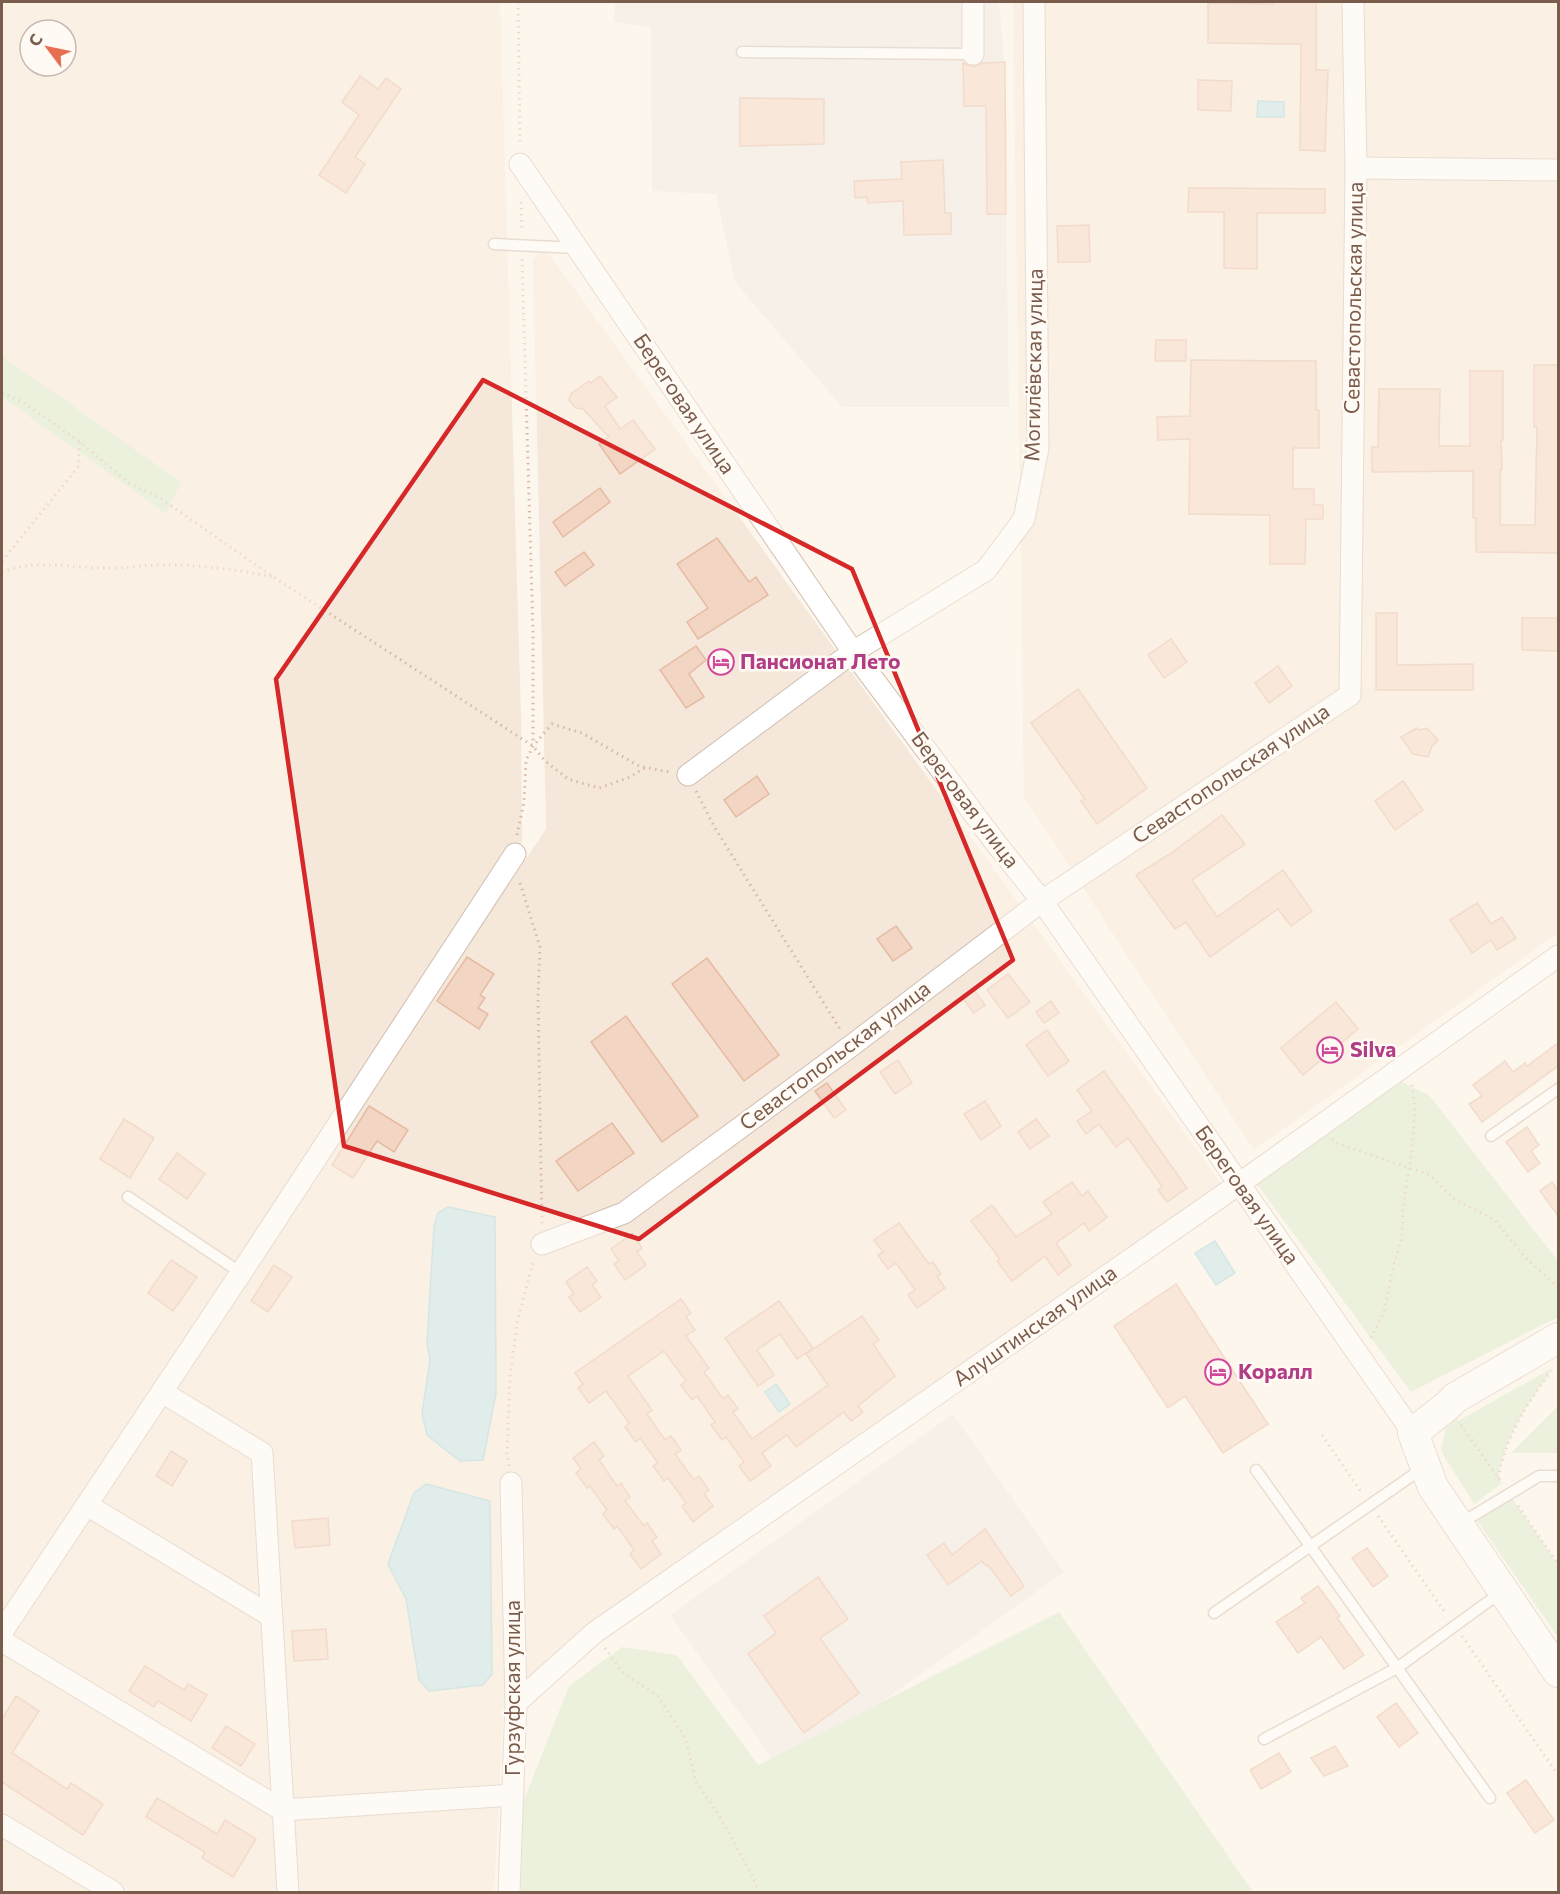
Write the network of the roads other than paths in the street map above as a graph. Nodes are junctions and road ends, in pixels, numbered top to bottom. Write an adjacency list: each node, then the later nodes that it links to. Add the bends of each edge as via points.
1 (973, 2): 5 (street)
2 (1034, 2): 11 (street, Могилёвская улица, via 1038,448 1024,519 986,570)
3 (1353, 2): 7 (street, Севастопольская улица)
4 (742, 52): 5 (lane)
5 (973, 54)
6 (520, 165): 10 (street, Береговая улица)
7 (1356, 168): 8 (street); 14 (street, Севастопольская улица, via 1350,695)
8 (1558, 170)
9 (494, 244): 10 (lane)
10 (577, 248): 11 (street, Береговая улица)
11 (853, 652): 12 (street, Могилёвская улица); 14 (street, Береговая улица)
12 (688, 775)
13 (514, 854): 21 (street)
14 (1042, 901): 18 (street, Береговая улица); 20 (street, Севастопольская улица, via 624,1213)
15 (1558, 956): 18 (street, Алуштинская улица)
16 (1558, 1089): 17 (lane)
17 (1491, 1136)
18 (1239, 1184): 24 (street, Береговая улица); 39 (street, Алуштинская улица, via 594,1634)
19 (128, 1197): 21 (lane)
20 (542, 1244)
21 (241, 1273): 23 (street)
22 (1556, 1353): 24 (main road, via 1455,1398)
23 (162, 1392): 29 (street); 34 (street, via 262,1453)
24 (1413, 1433): 25 (main road)
25 (1426, 1466): 30 (main road, via 1433,1487); 31 (lane)
26 (1256, 1470): 31 (lane)
27 (1558, 1476): 30 (lane, via 1539,1476)
28 (511, 1482): 39 (street, Гурзуфская улица)
29 (87, 1505): 34 (street); 35 (street)
30 (1458, 1524): 32 (main road)
31 (1310, 1545): 33 (lane); 37 (lane)
32 (1503, 1591): 37 (lane); 38 (main road)
33 (1214, 1612)
34 (271, 1616): 43 (street)
35 (2, 1632)
36 (2, 1641): 43 (street)
37 (1397, 1668): 40 (lane); 42 (lane)
38 (1558, 1672)
39 (516, 1703): 41 (street, Гурзуфская улица)
40 (1264, 1739)
41 (513, 1795): 43 (street); 47 (street, Гурзуфская улица)
42 (1490, 1798)
43 (282, 1810): 46 (street)
44 (2, 1825): 45 (street)
45 (113, 1893)
46 (288, 1893)
47 (509, 1893)

